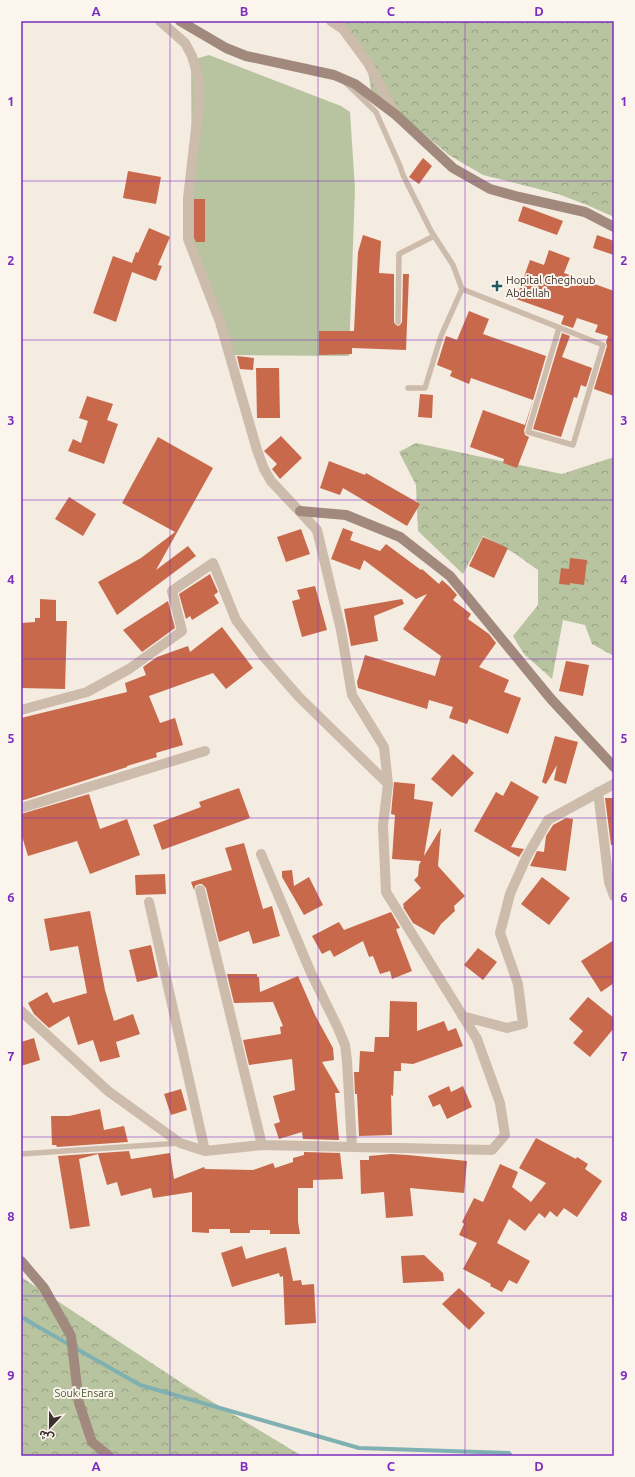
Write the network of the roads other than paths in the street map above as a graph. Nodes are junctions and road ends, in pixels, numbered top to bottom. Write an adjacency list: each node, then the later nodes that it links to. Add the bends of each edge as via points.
1 (160, 21): 12 (street, via 185,43 198,77 199,103 188,198 188,239 220,322 264,469 271,481)
2 (180, 21): 4 (street, via 226,48 246,56)
3 (331, 21): 5 (street, via 343,29 368,63)
4 (341, 78): 5 (street, via 355,84); 7 (lane, via 376,112 403,176)
5 (396, 115): 6 (street, via 453,168 490,189 585,212)
6 (614, 227)
7 (434, 236): 8 (lane, via 453,265); 9 (lane, via 399,254)
8 (462, 289): 10 (lane); 11 (lane, via 441,336 425,388)
9 (398, 322)
10 (559, 328): 10 (lane, via 528,432 573,445 603,345)
11 (408, 388)
12 (300, 511): 15 (street, via 346,515 400,537 450,576 551,699); 16 (street, via 317,530 341,630 352,695 384,748)
13 (21, 710): 16 (street, via 87,692 129,669 182,631 172,591 213,563 236,620 264,658 299,697)
14 (205, 751): 19 (street)
15 (614, 767)
16 (388, 784): 25 (street, via 383,825 386,892)
17 (614, 784): 18 (street)
18 (598, 792): 22 (street, via 609,882); 25 (street, via 548,820 527,856 510,894 500,933 518,984 523,1024 507,1028)
19 (21, 808)
20 (261, 854): 28 (street, via 311,973 345,1045)
21 (200, 890): 27 (street)
22 (614, 896)
23 (149, 902): 29 (street)
24 (21, 1011): 26 (street, via 108,1091)
25 (462, 1016): 28 (street, via 477,1039 500,1103 505,1135 492,1150)
26 (180, 1143): 29 (street); 30 (lane)
27 (262, 1145): 28 (street); 29 (street)
28 (352, 1146)
29 (205, 1150)
30 (21, 1154)
31 (21, 1261): 32 (street, via 44,1288 71,1336 79,1403 92,1442)
32 (109, 1456)

